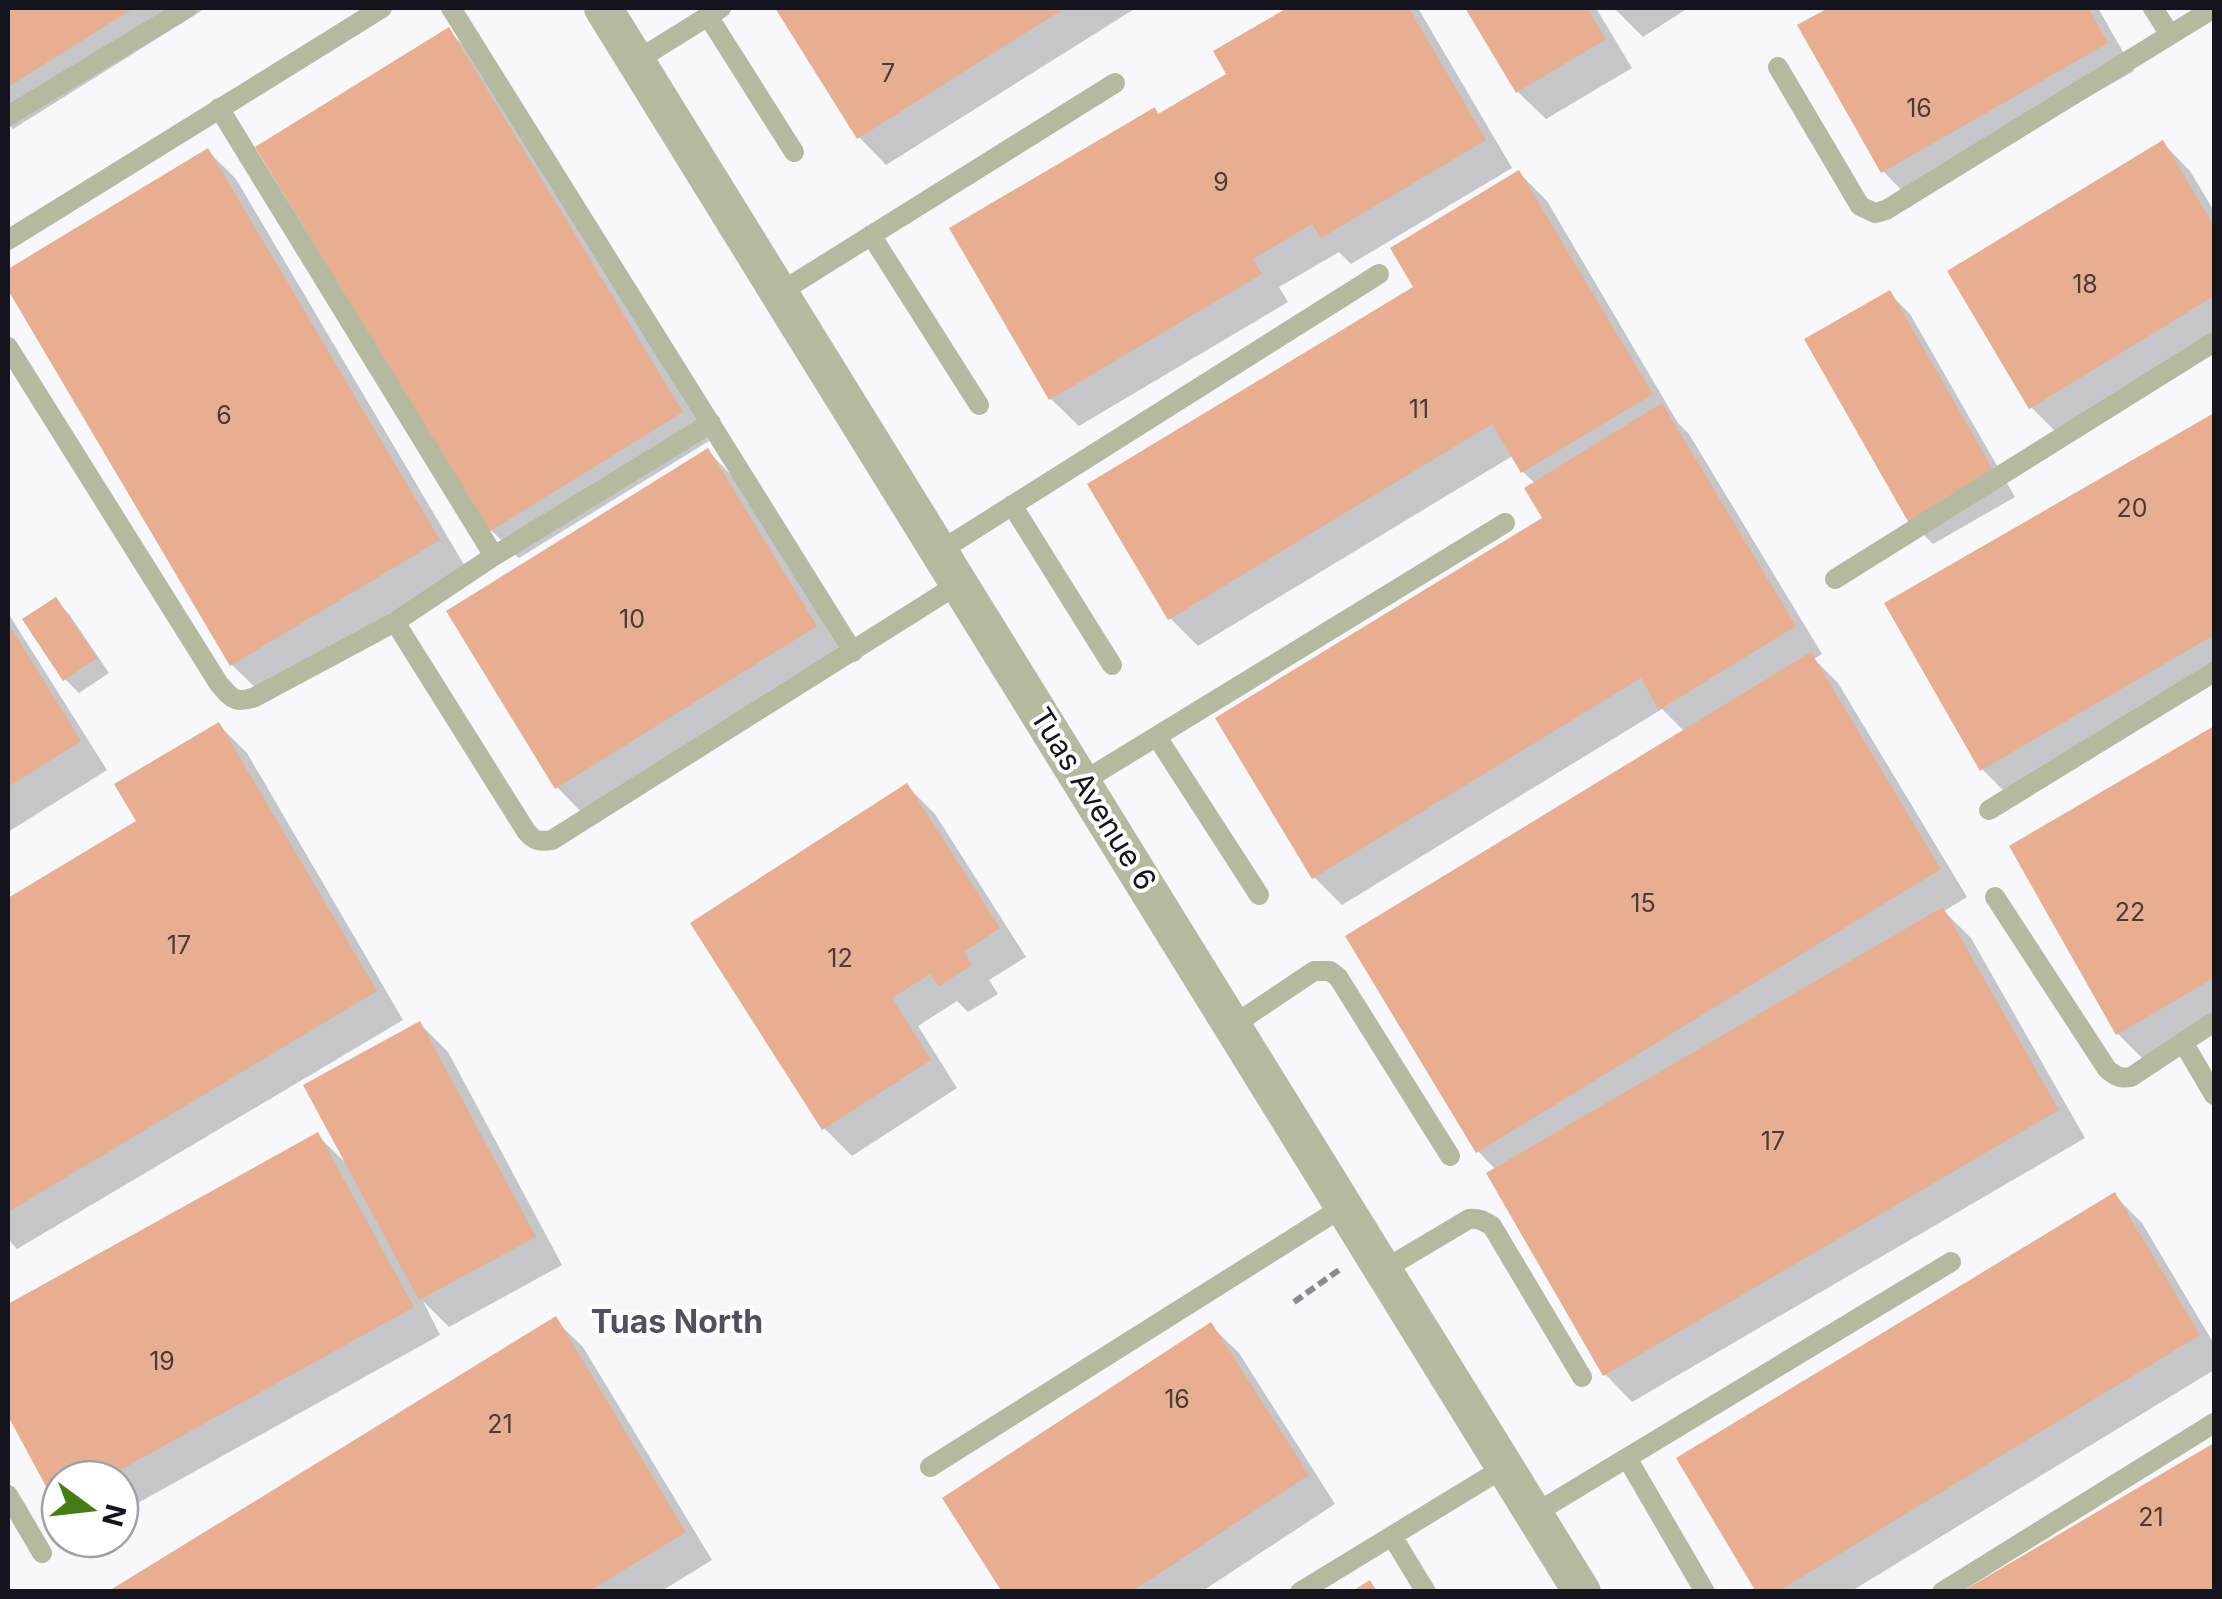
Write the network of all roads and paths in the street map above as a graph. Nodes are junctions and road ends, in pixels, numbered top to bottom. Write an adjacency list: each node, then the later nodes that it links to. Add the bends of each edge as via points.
1 (187, 8): 13 (lane)
2 (382, 8): 12 (lane)
3 (451, 8): 22 (lane)
4 (603, 8): 9 (street, Tuas Avenue 6)
5 (2154, 8): 8 (lane)
6 (2214, 8): 8 (lane)
7 (714, 12): 9 (lane); 14 (lane)
8 (2170, 35): 10 (lane, via 1875,213 1860,206)
9 (636, 61): 18 (street, Tuas Avenue 6)
10 (1778, 66)
11 (1114, 84): 15 (lane)
12 (219, 108): 16 (lane); 26 (lane)
13 (8, 116)
14 (794, 152)
15 (871, 235): 18 (lane); 21 (lane)
16 (8, 240)
17 (1380, 274): 23 (lane)
18 (779, 293): 25 (street, Tuas Avenue 6)
19 (2214, 342): 27 (lane)
20 (8, 347): 29 (lane, via 231,698 254,698)
21 (979, 404)
22 (710, 423): 26 (lane); 30 (lane)
23 (1012, 505): 25 (lane); 31 (lane)
24 (1504, 523): 33 (lane)
25 (940, 551): 28 (street, Tuas Avenue 6)
26 (494, 556): 29 (lane)
27 (1835, 578)
28 (960, 583): 30 (lane); 34 (street, Tuas Avenue 6)
29 (395, 622): 30 (lane, via 526,831 544,842)
30 (853, 652)
31 (1112, 665)
32 (2214, 672): 35 (lane)
33 (1157, 737): 34 (lane); 36 (lane)
34 (1082, 782): 39 (street, Tuas Avenue 6)
35 (1989, 810)
36 (1259, 896)
37 (1995, 897): 40 (lane, via 2113,1075 2131,1077)
38 (2214, 1022): 40 (lane)
39 (1232, 1026): 42 (lane, via 1314,971 1330,970); 43 (street, Tuas Avenue 6)
40 (2183, 1042): 41 (lane)
41 (2214, 1094)
42 (1450, 1156)
43 (1343, 1207): 44 (street, Tuas Avenue 6); 50 (lane)
44 (1376, 1260): 46 (path); 47 (lane, via 1478,1218 1492,1226); 51 (street, Tuas Avenue 6)
45 (1952, 1262): 49 (lane)
46 (1294, 1302)
47 (1582, 1377)
48 (2214, 1422): 60 (lane)
49 (1627, 1458): 53 (lane); 59 (lane)
50 (930, 1468)
51 (1504, 1468): 53 (street, Tuas Avenue 6); 54 (lane)
52 (8, 1495): 55 (lane)
53 (1534, 1514): 58 (street, Tuas Avenue 6)
54 (1392, 1536): 56 (lane); 57 (lane)
55 (40, 1550)
56 (1300, 1592)
57 (1426, 1592)
58 (1582, 1592)
59 (1705, 1592)
60 (1942, 1592)

